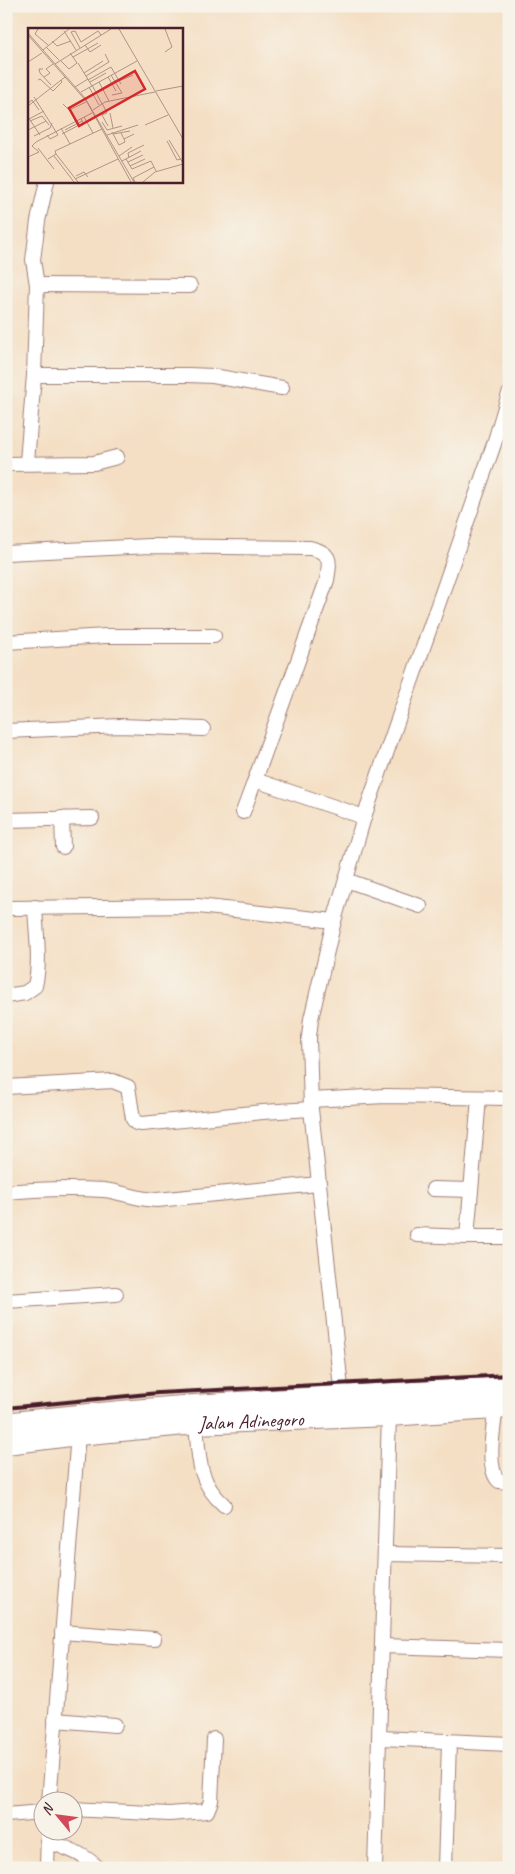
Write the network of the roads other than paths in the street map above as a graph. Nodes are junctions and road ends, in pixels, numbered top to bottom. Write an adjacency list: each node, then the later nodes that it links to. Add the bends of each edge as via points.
1 (47, 182): 2 (street, via 33,260)
2 (37, 285): 3 (street); 4 (street)
3 (190, 286)
4 (34, 375): 5 (street, via 213,376); 8 (street)
5 (282, 388)
6 (509, 394): 17 (street)
7 (117, 457): 8 (street, via 94,463)
8 (27, 462): 9 (street)
9 (6, 464)
10 (6, 553): 15 (street, via 222,546 310,548 327,554 327,580)
11 (214, 636): 12 (street, via 106,636)
12 (6, 642)
13 (203, 729): 14 (street, via 120,726)
14 (6, 731)
15 (255, 780): 16 (street); 17 (street)
16 (243, 812)
17 (364, 817): 22 (street)
18 (62, 818): 19 (street); 20 (street); 21 (street)
19 (92, 818)
20 (6, 820)
21 (63, 846)
22 (346, 880): 23 (street); 26 (street)
23 (420, 906)
24 (35, 907): 25 (street); 26 (street, via 198,906); 27 (street, via 35,986 25,993)
25 (6, 908)
26 (334, 921): 31 (street, via 311,1019)
27 (6, 996)
28 (6, 1087): 31 (street, via 118,1082 128,1088 131,1116 136,1123 142,1124)
29 (479, 1098): 30 (street); 31 (street, via 385,1096); 34 (street)
30 (509, 1098)
31 (311, 1105): 32 (street)
32 (318, 1184): 35 (street, via 157,1200 102,1190); 42 (street)
33 (433, 1190): 34 (street)
34 (471, 1190): 37 (street)
35 (6, 1192)
36 (417, 1235): 37 (street)
37 (467, 1237): 38 (street)
38 (509, 1237)
39 (116, 1294): 40 (street)
40 (6, 1302)
41 (509, 1388): 42 (highway)
42 (342, 1397): 46 (highway, via 97,1414)
43 (502, 1407): 44 (highway, Jalan Adinegoro); 49 (street, via 491,1460 493,1473 499,1481)
44 (389, 1415): 45 (highway, Jalan Adinegoro); 51 (street)
45 (196, 1423): 47 (highway, Jalan Adinegoro); 50 (street, via 202,1476 213,1496)
46 (6, 1424)
47 (78, 1434): 48 (highway, Jalan Adinegoro); 53 (street)
48 (6, 1443)
49 (509, 1482)
50 (224, 1505)
51 (385, 1554): 52 (street); 55 (street)
52 (509, 1556)
53 (62, 1632): 54 (street); 57 (street)
54 (154, 1639)
55 (382, 1646): 56 (street); 59 (street)
56 (509, 1650)
57 (55, 1720): 58 (street); 63 (street)
58 (116, 1725)
59 (381, 1738): 61 (street); 71 (street)
60 (214, 1740): 64 (street, via 211,1801 207,1811 169,1814)
61 (449, 1742): 62 (street); 72 (street)
62 (509, 1744)
63 (51, 1792)
64 (82, 1810)
65 (32, 1813): 66 (street)
66 (6, 1815)
67 (47, 1842): 69 (street)
68 (58, 1842): 70 (street, via 89,1859)
69 (46, 1868)
70 (98, 1868)
71 (375, 1868)
72 (445, 1868)

